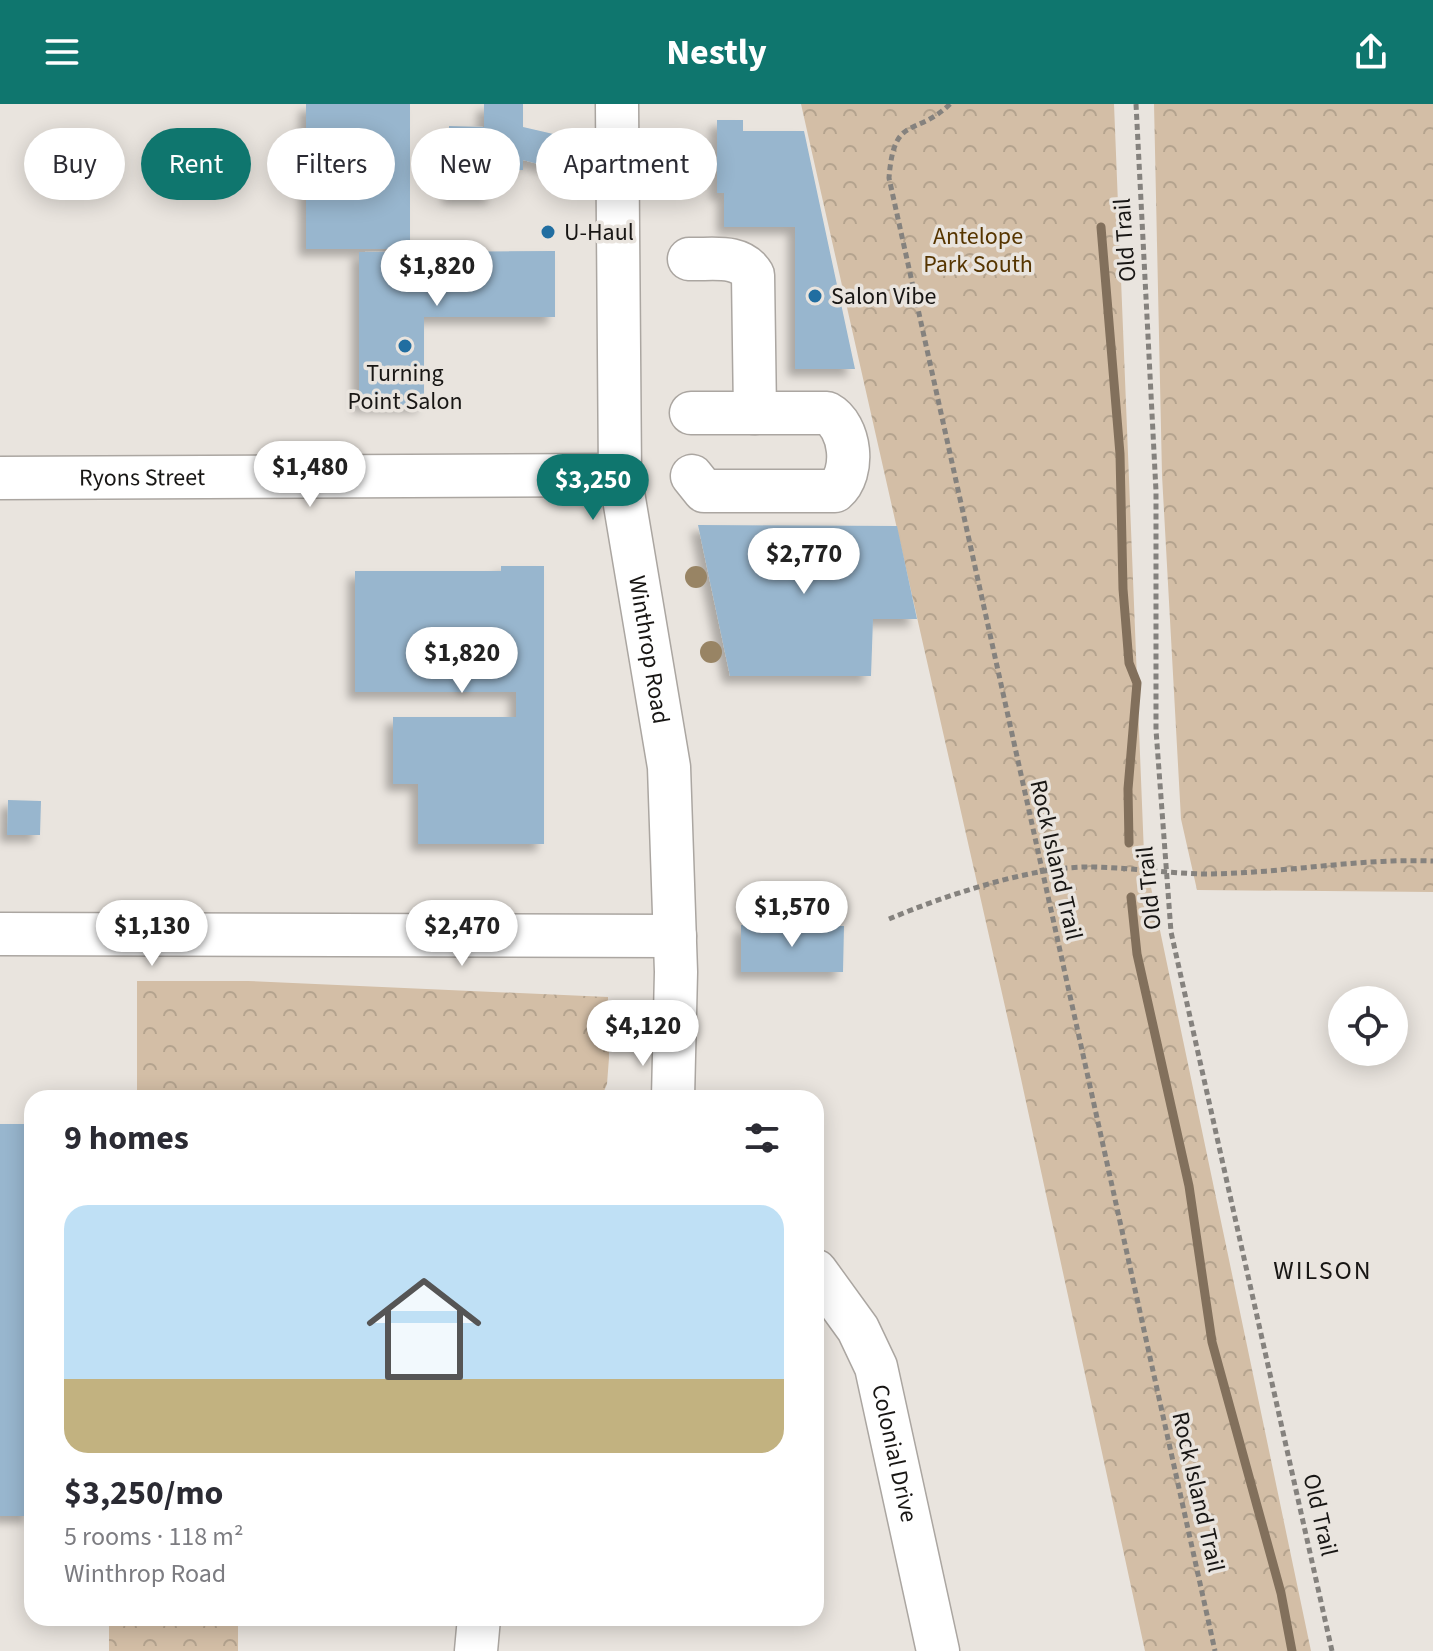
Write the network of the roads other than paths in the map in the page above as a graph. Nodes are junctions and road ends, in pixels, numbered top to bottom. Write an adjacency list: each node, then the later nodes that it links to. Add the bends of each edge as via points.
1 (617, 104): 5 (street, Winthrop Road)
2 (689, 259): 4 (street, via 738,260 753,275)
3 (691, 413): 4 (street)
4 (755, 413): 6 (street, via 827,413 840,420 845,430 845,483 835,491 704,491)
5 (620, 475): 7 (street, Ryons Street); 9 (street, Winthrop Road, via 666,735)
6 (692, 476)
7 (0, 478)
8 (0, 934): 9 (street)
9 (675, 936): 10 (street, Winthrop Road)
10 (676, 1090)
11 (824, 1282): 14 (street, Colonial Drive, via 858,1329 876,1367)
12 (478, 1626): 13 (street)
13 (476, 1651)
14 (938, 1651)

